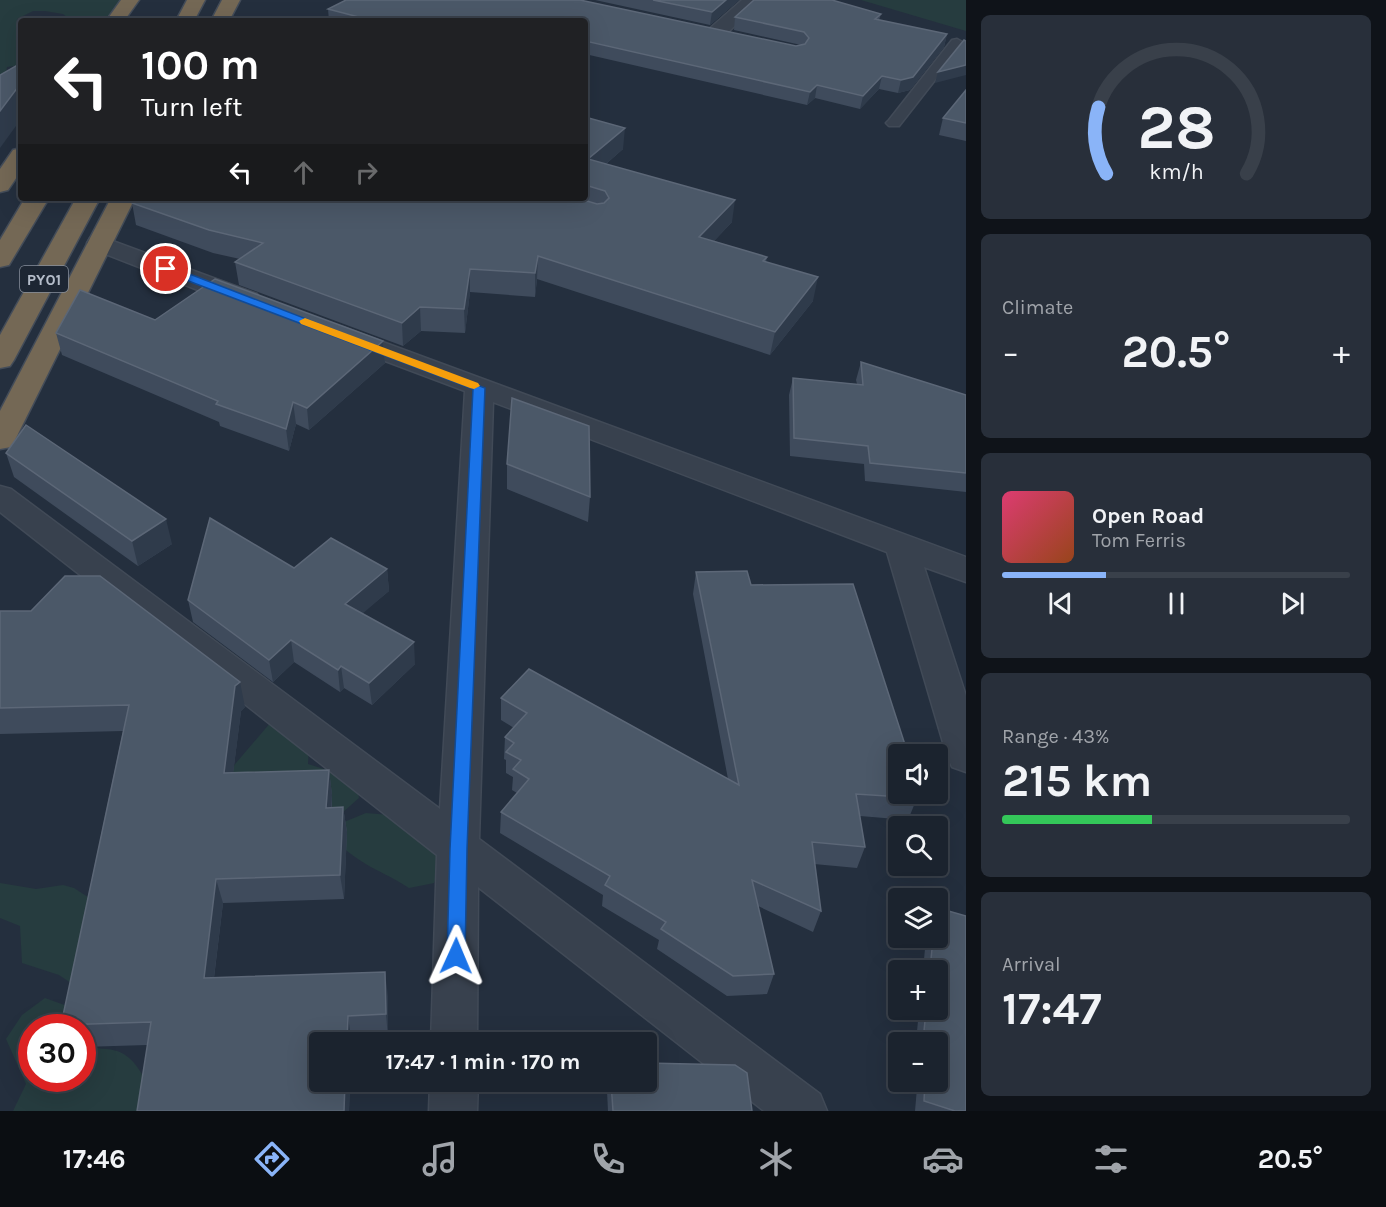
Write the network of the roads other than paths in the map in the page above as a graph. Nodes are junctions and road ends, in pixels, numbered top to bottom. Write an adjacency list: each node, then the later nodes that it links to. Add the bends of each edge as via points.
1 (130, 0): 5 (highway)
2 (196, 0): 6 (highway)
3 (231, 0): 7 (highway)
4 (753, 0): 9 (street)
5 (117, 18)
6 (187, 18)
7 (222, 18)
8 (693, 29): 9 (street)
9 (715, 34): 10 (street)
10 (737, 39)
11 (957, 43): 12 (lane)
12 (894, 123)
13 (18, 159): 14 (highway)
14 (0, 185)
15 (35, 201): 19 (highway, PY01)
16 (86, 201): 22 (highway, PY01)
17 (121, 201): 18 (highway)
18 (99, 243): 20 (street); 24 (highway)
19 (0, 260)
20 (278, 311)
21 (322, 328): 23 (street)
22 (0, 360)
23 (479, 388): 26 (street); 29 (street)
24 (0, 440)
25 (0, 495): 29 (street)
26 (901, 546): 27 (street); 28 (street)
27 (966, 570)
28 (966, 756)
29 (458, 849): 30 (street); 33 (street)
30 (454, 1032)
31 (454, 1092): 32 (street)
32 (453, 1111)
33 (803, 1111)

